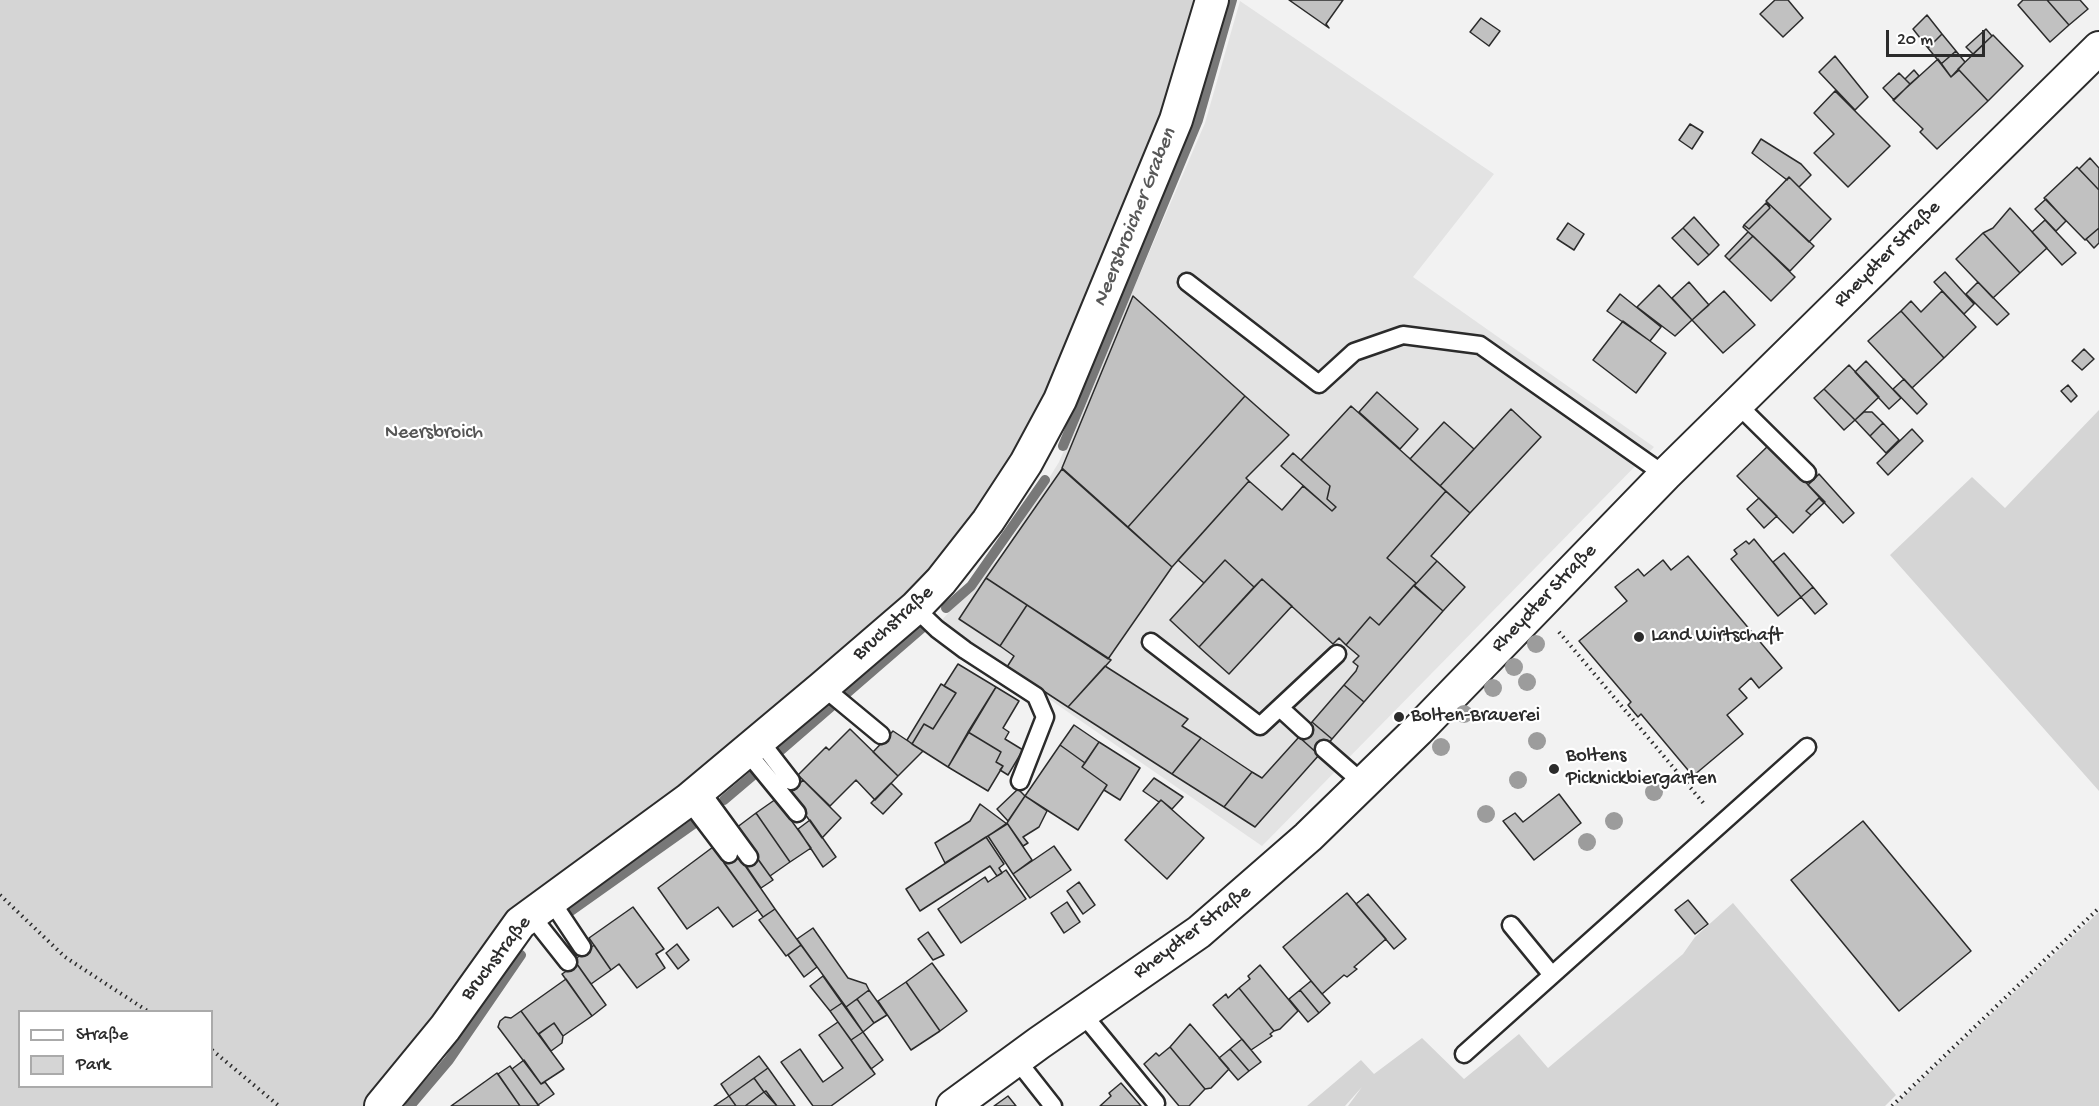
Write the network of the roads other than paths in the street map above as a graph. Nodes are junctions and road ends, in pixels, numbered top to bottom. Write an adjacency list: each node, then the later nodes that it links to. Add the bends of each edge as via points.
1 (1212, 0): 7 (street, Bruchstraße, via 1176,120 1060,400 988,521 941,581)
2 (2099, 48): 4 (street, Rheydter Straße)
3 (1187, 282): 6 (lane, via 1319,384 1354,352 1403,335 1480,345)
4 (1737, 405): 5 (lane); 6 (street, Rheydter Straße)
5 (1807, 473)
6 (1665, 475): 19 (street, Rheydter Straße)
7 (925, 618): 10 (street, Bruchstraße); 18 (lane, via 1036,696 1045,717)
8 (1151, 642): 11 (lane, via 1260,726)
9 (1337, 654): 11 (lane)
10 (834, 697): 13 (lane); 16 (street, Bruchstraße)
11 (1280, 708): 12 (lane)
12 (1305, 730)
13 (881, 735)
14 (1807, 747): 28 (lane)
15 (1324, 748): 19 (lane)
16 (763, 758): 17 (lane); 20 (street, Bruchstraße); 21 (lane)
17 (791, 781)
18 (1020, 781)
19 (1364, 784): 29 (street, Rheydter Straße, via 1226,911)
20 (703, 803): 22 (lane, via 706,825); 23 (lane); 24 (street, Bruchstraße)
21 (796, 813)
22 (729, 854)
23 (749, 857)
24 (544, 917): 26 (lane, via 568,925); 27 (lane); 33 (street, Bruchstraße, via 512,932 445,1028)
25 (1511, 925): 28 (lane)
26 (582, 947)
27 (568, 963)
28 (1552, 975): 30 (lane)
29 (1082, 1013): 31 (street, Rheydter Straße); 32 (lane)
30 (1464, 1054)
31 (1016, 1059): 34 (street, Rheydter Straße); 35 (lane)
32 (1156, 1103)
33 (381, 1106)
34 (953, 1106)
35 (1053, 1106)

